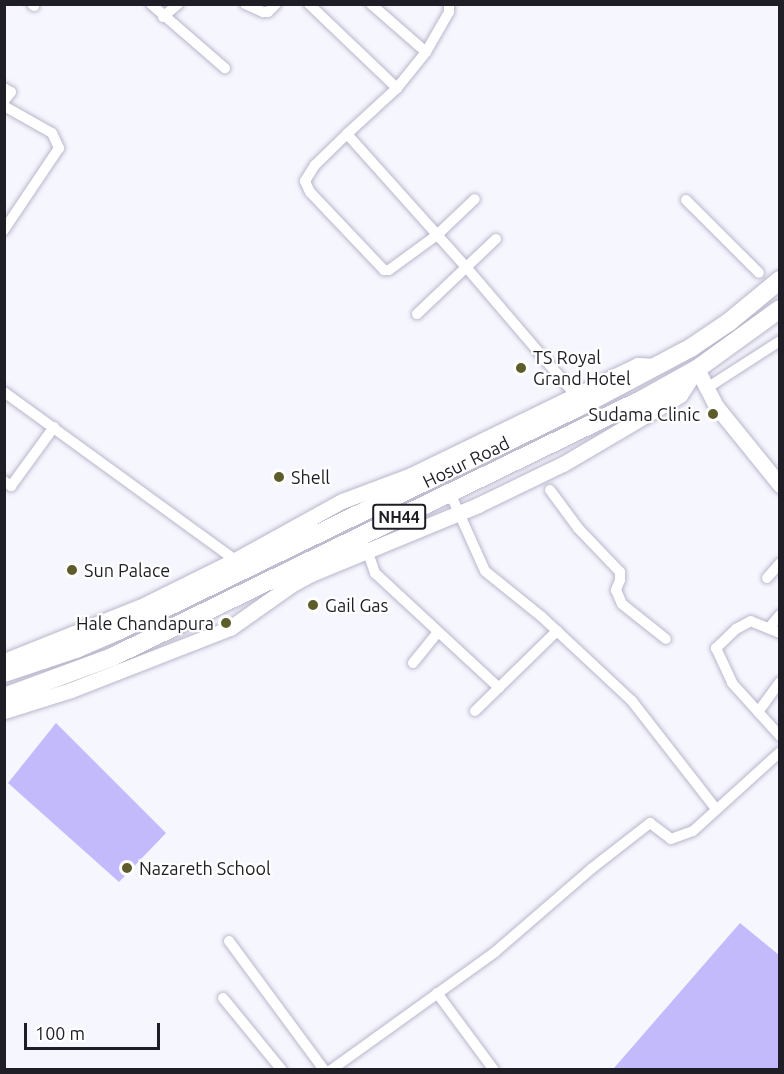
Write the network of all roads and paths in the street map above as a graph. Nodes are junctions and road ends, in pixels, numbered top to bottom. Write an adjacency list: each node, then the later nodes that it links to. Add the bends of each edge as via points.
1 (151, 4): 8 (street)
2 (178, 4): 8 (street)
3 (245, 4): 4 (street, via 268,12)
4 (276, 4)
5 (309, 4): 12 (street)
6 (371, 4): 9 (street)
7 (449, 4): 9 (street)
8 (163, 17): 10 (street)
9 (426, 52): 12 (street)
10 (225, 68)
11 (4, 88): 13 (street, via 11,92)
12 (397, 88): 14 (street)
13 (4, 104): 17 (street, via 52,133 59,148)
14 (347, 135): 18 (street); 18 (street, via 307,174 305,181 310,192 384,270)
15 (475, 198): 18 (street)
16 (686, 200): 21 (street)
17 (4, 230)
18 (437, 235): 20 (street)
19 (496, 239): 20 (street)
20 (466, 267): 24 (street); 30 (street)
21 (759, 273)
22 (780, 280): 26 (highway, Hosur Road / NH44, via 729,322)
23 (780, 309): 27 (highway, Hosur Road / NH44)
24 (417, 314)
25 (780, 340): 28 (street)
26 (657, 366): 30 (street, via 638,365); 49 (highway, Hosur Road / NH44, via 120,630)
27 (697, 369): 28 (street); 35 (highway, Hosur Road / NH44); 37 (street, via 680,395 613,436)
28 (707, 388): 33 (street, via 716,406)
29 (4, 392): 31 (street)
30 (576, 396): 39 (street, via 411,476 342,501)
31 (54, 427): 32 (street); 39 (street)
32 (8, 483): 36 (street)
33 (780, 485)
34 (550, 490): 46 (street, via 578,528 620,572 616,590 622,604)
35 (450, 493): 37 (street); 38 (highway, Hosur Road / NH44)
36 (4, 496)
37 (457, 513): 38 (street); 44 (street, via 485,571)
38 (364, 543): 45 (street, via 375,573); 52 (highway, Hosur Road / NH44, via 112,657); 53 (street, via 295,583 230,628 71,690)
39 (235, 560): 47 (street, via 144,605)
40 (780, 563): 41 (street)
41 (767, 579)
42 (780, 615): 43 (street)
43 (774, 630): 55 (street, via 751,621 744,623 716,648 732,683)
44 (557, 631): 51 (street); 58 (street, via 632,701)
45 (437, 633): 48 (street); 51 (street)
46 (666, 639)
47 (4, 661)
48 (413, 663)
49 (4, 673)
50 (780, 681): 55 (street)
51 (498, 688): 54 (street)
52 (4, 697)
53 (4, 711)
54 (475, 711)
55 (758, 712): 56 (street)
56 (780, 735)
57 (780, 752): 58 (street)
58 (716, 809): 60 (street, via 693,831 671,839 650,823 495,952)
59 (229, 941): 63 (street)
60 (437, 993): 64 (street); 65 (street)
61 (222, 998): 62 (street)
62 (282, 1070)
63 (324, 1070)
64 (331, 1070)
65 (494, 1070)

